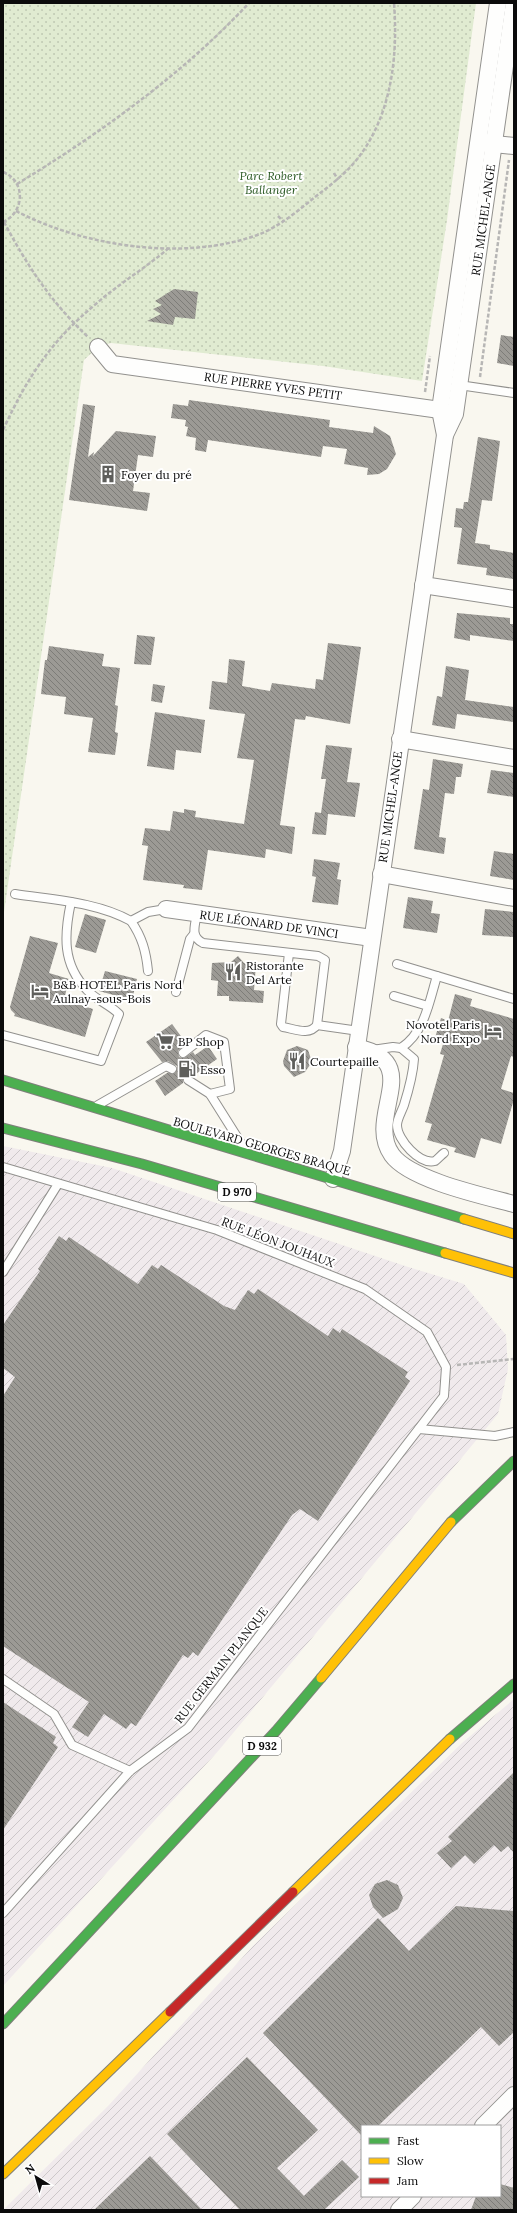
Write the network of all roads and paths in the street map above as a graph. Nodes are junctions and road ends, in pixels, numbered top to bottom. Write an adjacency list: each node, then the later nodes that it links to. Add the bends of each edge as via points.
1 (249, 3): 11 (path, via 184,64 134,104)
2 (394, 3): 10 (path, via 394,61 388,97 361,154)
3 (498, 3): 5 (street, RUE MICHEL-ANGE)
4 (514, 3): 6 (street, RUE MICHEL-ANGE)
5 (478, 142): 6 (street); 22 (street, RUE MICHEL-ANGE)
6 (494, 144): 7 (street); 19 (street, RUE MICHEL-ANGE)
7 (513, 146): 20 (path)
8 (3, 172): 11 (path)
9 (334, 173): 10 (path)
10 (338, 180): 14 (path)
11 (17, 184): 12 (path, via 20,199)
12 (16, 211): 15 (path); 16 (path, via 67,233 92,240)
13 (278, 216): 14 (path)
14 (283, 221): 16 (path, via 260,234 227,243 192,248)
15 (4, 222): 17 (path, via 34,275)
16 (170, 247): 17 (path)
17 (73, 323): 24 (path, via 43,357)
18 (98, 348): 22 (street, RUE PIERRE YVES PETIT, via 112,364)
19 (458, 385): 20 (lane); 23 (street, RUE MICHEL-ANGE)
20 (479, 388): 21 (lane)
21 (514, 392)
22 (440, 410): 23 (street, RUE PIERRE YVES PETIT); 25 (street, RUE MICHEL-ANGE)
23 (455, 414): 25 (street, RUE MICHEL-ANGE)
24 (3, 430)
25 (445, 435): 26 (street, RUE MICHEL-ANGE)
26 (423, 585): 27 (street); 28 (street, RUE MICHEL-ANGE)
27 (514, 599)
28 (400, 739): 29 (street); 30 (street, RUE MICHEL-ANGE)
29 (514, 758)
30 (381, 874): 32 (street); 38 (street, RUE MICHEL-ANGE)
31 (15, 894): 33 (lane)
32 (514, 898)
33 (71, 902): 36 (lane, via 117,913); 49 (lane, via 65,941 69,960 86,989 119,1014 102,1061)
34 (166, 909): 35 (street, RUE LÉONARD DE VINCI); 36 (lane, via 148,912)
35 (197, 914): 37 (lane); 38 (street, RUE LÉONARD DE VINCI)
36 (131, 921): 41 (lane, via 146,949)
37 (194, 934): 39 (lane, via 197,940 203,943); 43 (lane, via 190,938)
38 (372, 938): 48 (street, RUE MICHEL-ANGE)
39 (289, 953): 47 (lane, via 318,956 325,960); 47 (lane, via 280,1024 283,1027 309,1032)
40 (398, 964): 42 (lane)
41 (148, 971)
42 (437, 976): 45 (lane); 46 (lane)
43 (176, 992)
44 (394, 996): 46 (lane)
45 (514, 999)
46 (428, 1006): 50 (lane, via 416,1033)
47 (317, 1025): 48 (lane)
48 (359, 1031): 51 (street, RUE MICHEL-ANGE)
49 (3, 1035)
50 (401, 1048): 51 (lane); 61 (lane, via 414,1059 412,1080 397,1125 399,1133 405,1146 420,1157 430,1161 436,1160)
51 (363, 1049): 64 (street, RUE MICHEL-ANGE, via 342,1151); 66 (street, via 379,1056 392,1074 393,1082 382,1128 387,1147 400,1164 412,1172 472,1193)
52 (183, 1053): 56 (lane, via 206,1035 224,1042 230,1089)
53 (170, 1066): 57 (lane)
54 (3, 1080): 57 (main road, BOULEVARD GEORGES BRAQUE)
55 (188, 1080): 56 (lane)
56 (210, 1094): 62 (lane)
57 (93, 1108): 62 (main road, BOULEVARD GEORGES BRAQUE)
58 (3, 1128): 59 (main road, D 970)
59 (14, 1131): 60 (main road); 68 (main road, D 970, via 142,1164)
60 (3, 1133)
61 (444, 1153)
62 (249, 1155): 64 (main road, BOULEVARD GEORGES BRAQUE)
63 (3, 1168): 65 (lane, RUE LÉON JOUHAUX)
64 (332, 1179): 67 (main road, BOULEVARD GEORGES BRAQUE)
65 (58, 1184): 69 (lane); 73 (lane, RUE LÉON JOUHAUX, via 217,1230 365,1289 427,1332)
66 (514, 1204)
67 (514, 1234)
68 (458, 1258): 70 (main road, D 970); 71 (main road)
69 (3, 1272)
70 (514, 1273)
71 (500, 1280)
72 (514, 1359): 73 (path)
73 (446, 1367): 74 (lane, via 444,1396)
74 (419, 1429): 75 (lane, via 495,1436); 79 (lane, RUE GERMAIN PLANQUE, via 188,1728)
75 (514, 1432)
76 (514, 1462): 81 (main road, D 932, via 455,1518 276,1731)
77 (3, 1679): 79 (lane, via 54,1714 72,1745)
78 (514, 1684): 84 (main road, via 445,1743)
79 (130, 1771): 80 (lane, RUE GERMAIN PLANQUE)
80 (3, 1913)
81 (3, 2024)
82 (514, 2095): 83 (street)
83 (484, 2125)
84 (3, 2174)
85 (412, 2197): 86 (street)
86 (399, 2210)

